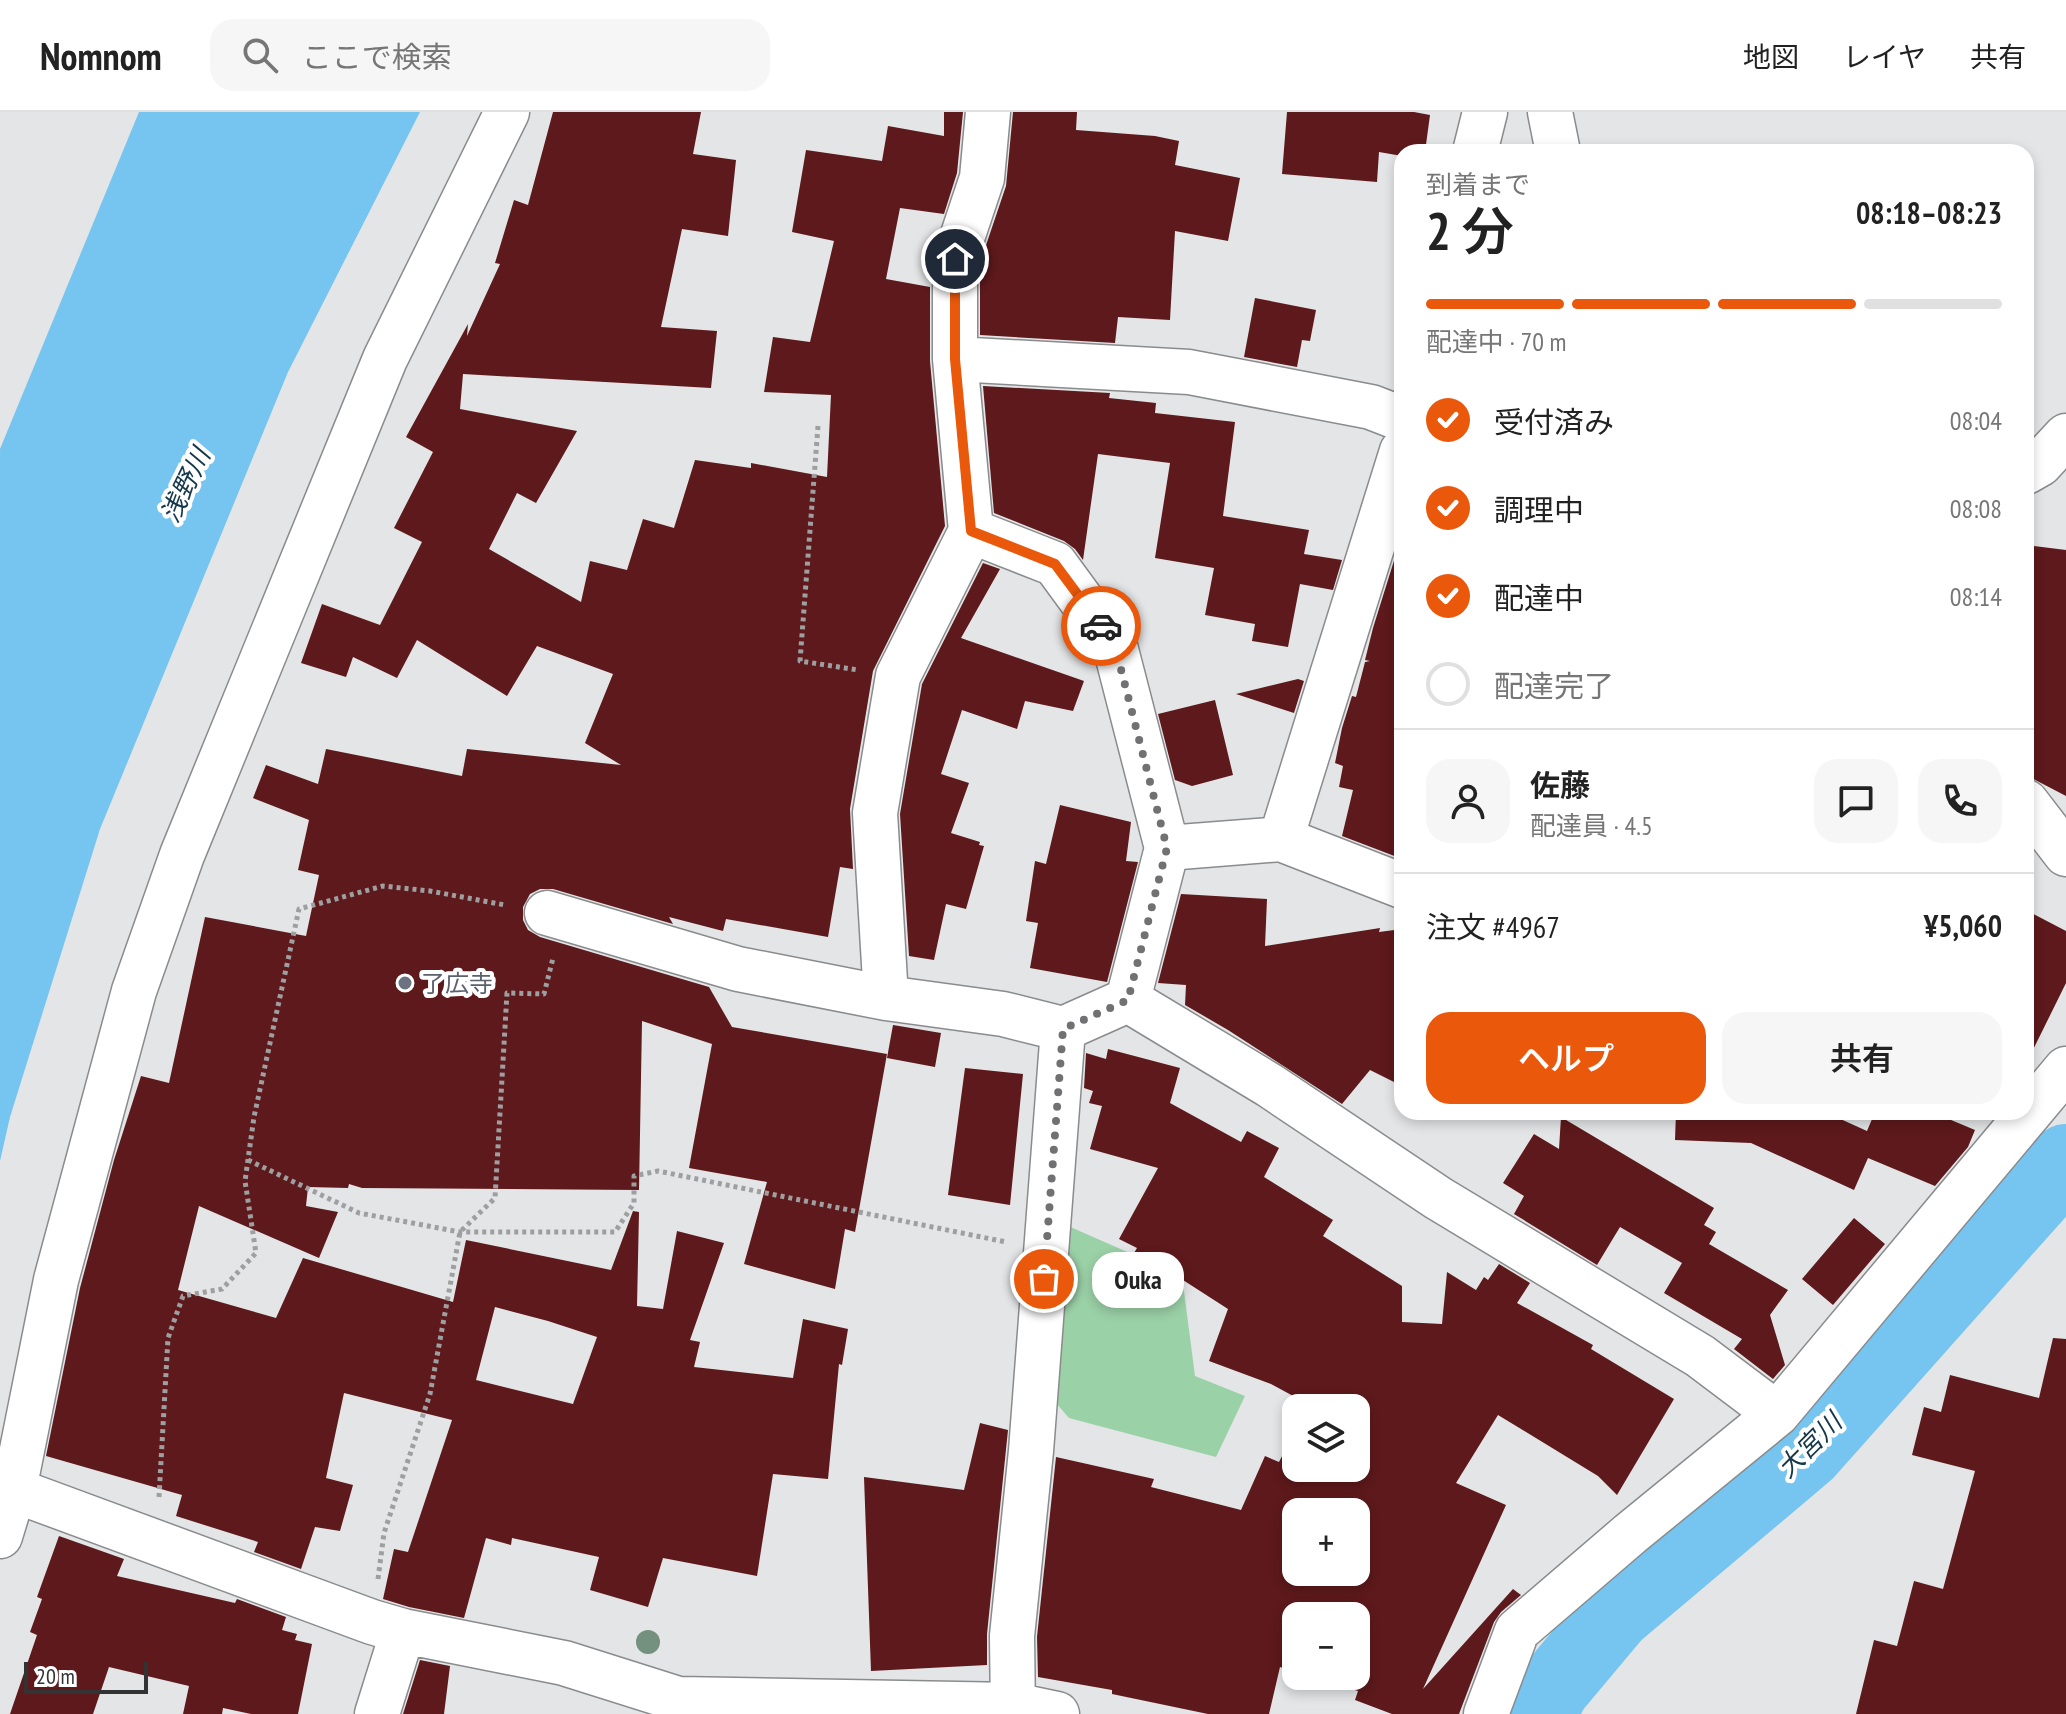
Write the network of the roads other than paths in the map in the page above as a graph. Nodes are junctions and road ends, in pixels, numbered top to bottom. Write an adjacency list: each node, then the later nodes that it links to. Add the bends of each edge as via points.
1 (507, 112): 26 (street, via 385,359 182,855 134,991 56,1280)
2 (988, 112): 7 (street, via 982,178 955,259)
3 (1485, 112): 5 (street)
4 (1550, 112): 6 (street)
5 (1477, 144)
6 (1556, 144)
7 (955, 359): 8 (street, via 1189,372); 12 (street)
8 (1394, 416)
9 (2066, 436): 10 (street)
10 (2034, 467)
11 (1394, 477): 14 (street)
12 (971, 531): 15 (street, via 1055,564 1115,646); 19 (street, via 898,676 875,813)
13 (2034, 812): 16 (street)
14 (1281, 839): 15 (street); 17 (street)
15 (1167, 848): 20 (street)
16 (2066, 854)
17 (1394, 883)
18 (547, 913): 19 (street, via 738,969)
19 (886, 998): 21 (street, via 1003,1014)
20 (1128, 1000): 21 (street); 25 (street, via 1269,1085 1438,1198 1700,1356)
21 (1063, 1029): 29 (street, via 1012,1636)
22 (2052, 1066): 23 (street)
23 (2034, 1089)
24 (2009, 1120): 25 (street)
25 (1777, 1414): 32 (street, via 1517,1631)
26 (7, 1489): 27 (street); 28 (street)
27 (0, 1536)
28 (387, 1626): 29 (street, via 564,1663 678,1699); 30 (street)
29 (1013, 1709): 31 (street)
30 (377, 1714)
31 (1057, 1714)
32 (1486, 1714)

